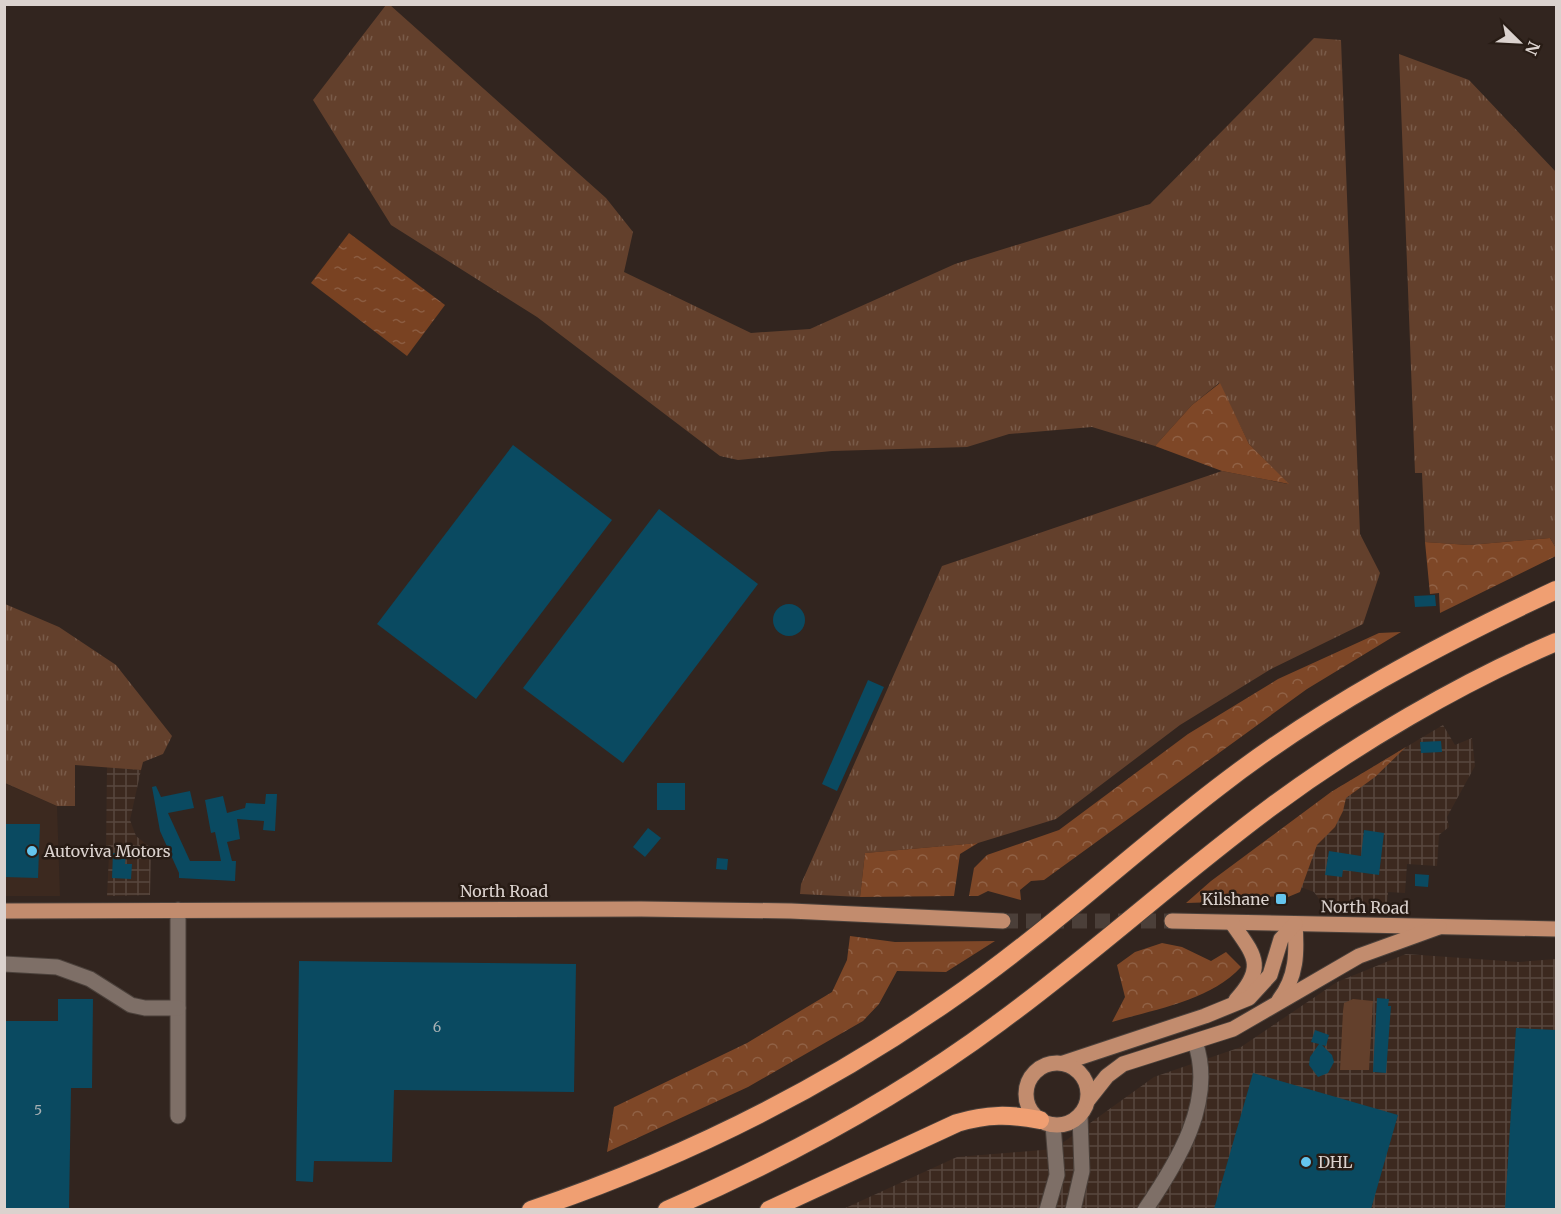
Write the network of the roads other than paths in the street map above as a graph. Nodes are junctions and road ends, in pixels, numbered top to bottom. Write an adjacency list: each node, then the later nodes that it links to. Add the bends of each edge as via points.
1 (1557, 590): 21 (highway, via 1376,682 1299,730 1218,787 982,976 836,1074 653,1164)
2 (1557, 642): 22 (highway, via 1436,703 1307,782 1008,1016 940,1064 864,1112 786,1154)
3 (177, 910): 4 (main road, North Road); 5 (main road, North Road, via 641,909); 14 (street)
4 (4, 911)
5 (1004, 921)
6 (1172, 921): 7 (main road, North Road)
7 (1232, 923): 8 (main road, North Road); 13 (main road, via 1254,955 1254,966 1247,988)
8 (1295, 924): 9 (main road, North Road); 12 (main road, via 1297,956 1293,975); 13 (main road, via 1281,939 1270,975 1249,998)
9 (1439, 927): 10 (main road, North Road); 12 (main road, via 1359,956)
10 (1557, 928)
11 (4, 964): 14 (street, via 57,966 90,979 131,1005)
12 (1277, 1003): 15 (main road, via 1256,1017)
13 (1230, 1006): 16 (main road)
14 (178, 1008): 18 (street)
15 (1195, 1042): 17 (main road, via 1123,1064 1107,1076); 26 (street, via 1201,1066 1190,1131)
16 (1063, 1064): 17 (main road, via 1081,1074); 20 (main road, via 1042,1067 1029,1083 1028,1104)
17 (1088, 1100): 19 (main road)
18 (178, 1116)
19 (1080, 1116): 20 (main road, via 1063,1125); 25 (street, via 1082,1171)
20 (1047, 1123): 23 (highway, via 1003,1114 957,1123); 24 (street, via 1057,1175)
21 (531, 1209)
22 (667, 1209)
23 (769, 1209)
24 (1047, 1209)
25 (1073, 1209)
26 (1145, 1209)

